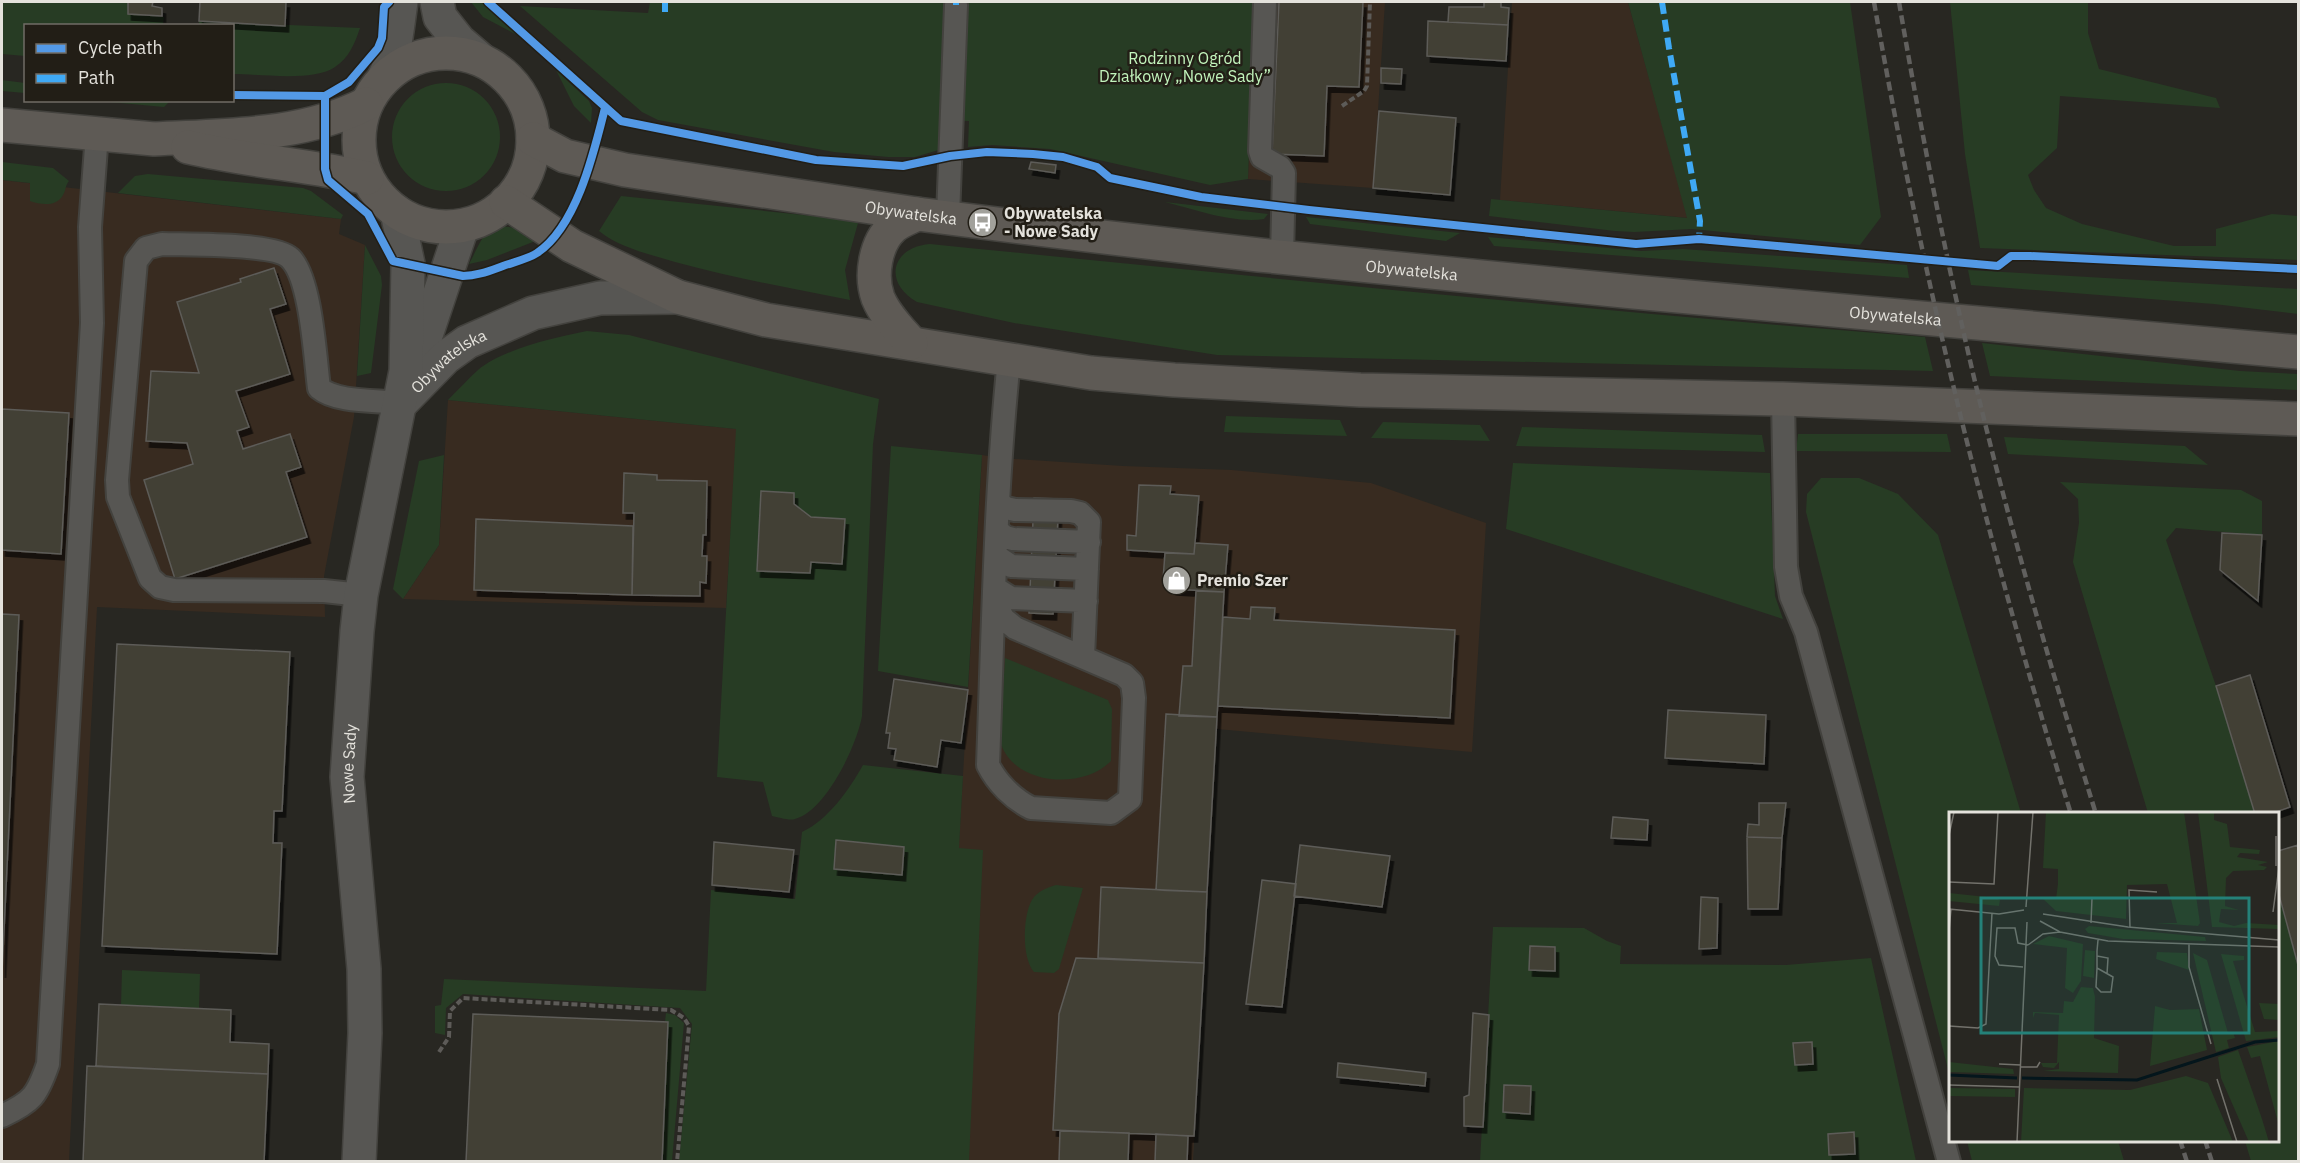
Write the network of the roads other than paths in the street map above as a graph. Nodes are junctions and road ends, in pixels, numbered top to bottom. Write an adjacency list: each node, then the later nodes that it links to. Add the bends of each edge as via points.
1 (401, 2): 6 (street, via 390,67)
2 (437, 2): 5 (street, via 440,17)
3 (1265, 2): 16 (lane, via 1260,151 1262,157 1284,172)
4 (956, 5): 14 (lane)
5 (480, 59): 6 (main road, via 455,53 429,54 405,63); 10 (main road, via 502,72 519,91 530,115)
6 (375, 91): 9 (main road, via 340,117 308,126); 11 (main road, via 359,128 359,153)
7 (2, 125): 8 (main road)
8 (97, 134): 9 (main road); 34 (lane, via 90,227 92,323 48,1064 40,1088 24,1106)
9 (154, 139): 11 (main road, via 231,157)
10 (533, 139): 12 (main road, via 530,164); 14 (main road, Obywatelska, via 565,156 625,170)
11 (367, 178): 13 (main road)
12 (506, 202): 15 (main road); 17 (main road, Obywatelska, via 572,246)
13 (397, 212): 15 (main road, via 435,226); 21 (street, Nowe Sady, via 408,264)
14 (933, 216): 16 (main road, Obywatelska); 18 (main road, via 902,220 887,234 874,272 878,297)
15 (462, 227): 21 (street, Nowe Sady, via 423,344)
16 (1282, 257): 19 (main road, Obywatelska)
17 (678, 297): 18 (main road, Obywatelska, via 765,320); 23 (street, Obywatelska, via 600,298 532,313 467,342 446,357)
18 (911, 344): 20 (main road, Obywatelska)
19 (2298, 352)
20 (1009, 360): 22 (main road, Obywatelska, via 1090,373 1220,382 1482,393); 25 (lane)
21 (406, 371): 23 (street, Nowe Sady)
22 (1783, 399): 24 (main road, Obywatelska); 36 (lane, via 1786,567 1791,596 1806,632)
23 (400, 403): 30 (street, Nowe Sady); 30 (lane, via 355,400 327,394 320,388 308,305 299,273 289,257 272,249 162,244 146,248 136,261 118,497 150,578 160,587 174,590)
24 (2298, 419)
25 (999, 503): 26 (lane); 27 (lane, via 1015,510 1080,513 1089,522)
26 (997, 530): 27 (lane, via 1013,539); 28 (lane)
27 (1089, 542): 29 (lane)
28 (996, 556): 29 (lane, via 1011,566); 31 (lane)
29 (1087, 569): 32 (lane)
30 (361, 594): 35 (street, Nowe Sady, via 347,777 364,969)
31 (994, 595): 32 (lane); 33 (lane, via 1004,619 1015,628); 33 (lane, via 988,765 995,779 1031,808 1111,813 1130,799 1132,683 1124,675)
32 (1086, 602): 33 (lane)
33 (1083, 657)
34 (2, 1116)
35 (359, 1161)
36 (1949, 1161)

